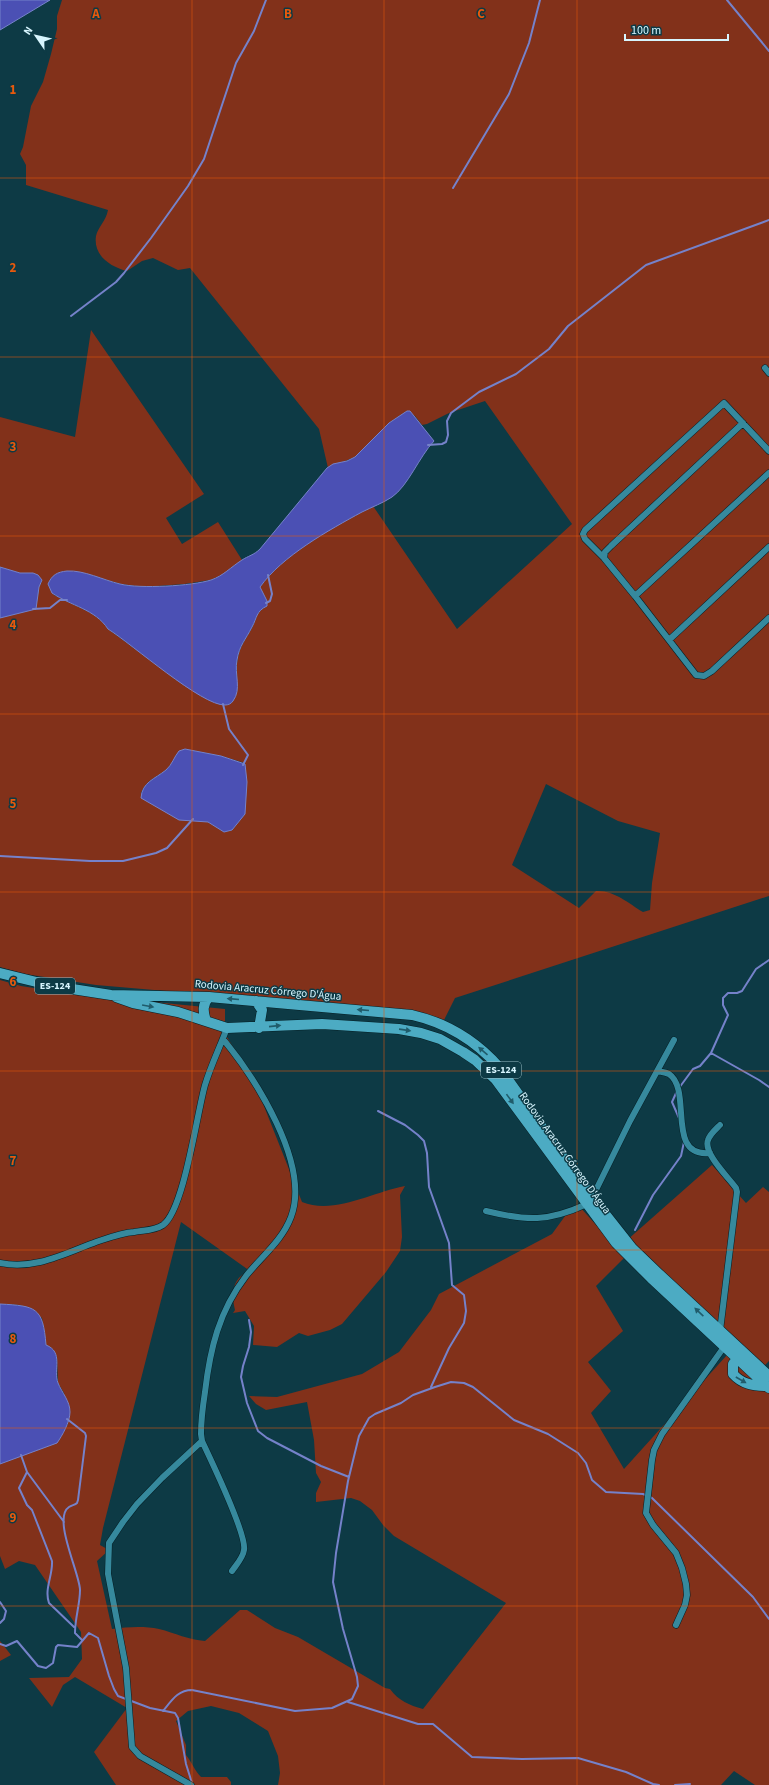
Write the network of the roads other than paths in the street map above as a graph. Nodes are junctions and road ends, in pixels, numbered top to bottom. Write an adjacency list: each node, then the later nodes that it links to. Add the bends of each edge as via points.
1 (743, 424): 2 (street); 5 (street, via 611,546 605,552); 5 (street, via 724,403 585,530 585,538)
2 (769, 451)
3 (769, 473): 6 (street)
4 (769, 547): 8 (street)
5 (604, 558): 6 (street)
6 (635, 596): 8 (street)
7 (769, 618): 8 (street, via 704,676 696,675)
8 (668, 640)
9 (0, 973): 10 (main road, Rodovia Aracruz Córrego D'Água / ES-124, via 53,986)
10 (111, 995): 11 (main road, Rodovia Aracruz Córrego D'Água / ES-124); 13 (main road, Rodovia Aracruz Córrego D'Água / ES-124, one-way to 13)
11 (209, 997): 12 (main road, Rodovia Aracruz Córrego D'Água / ES-124, one-way to 11); 13 (main road, via 203,1009)
12 (256, 1001): 15 (main road, via 262,1010); 21 (main road, Rodovia Aracruz Córrego D'Água / ES-124, one-way to 12, via 499,1067 480,1048 457,1031 412,1015)
13 (206, 1021): 14 (main road, Rodovia Aracruz Córrego D'Água / ES-124)
14 (227, 1028): 15 (main road, Rodovia Aracruz Córrego D'Água / ES-124); 16 (street)
15 (259, 1028): 21 (main road, Rodovia Aracruz Córrego D'Água / ES-124, one-way to 21, via 322,1024 398,1029 425,1034 451,1045 475,1060 496,1080)
16 (223, 1039): 23 (street, via 205,1086 194,1141 175,1206 166,1223 156,1228 117,1235 34,1264); 28 (street, via 254,1082 281,1131 292,1168 295,1194 292,1215 286,1228 236,1290 218,1325 208,1370 201,1427)
17 (674, 1040): 18 (street)
18 (657, 1072): 20 (street, via 666,1073 673,1079 680,1099 687,1144 697,1151); 21 (street)
19 (720, 1125): 20 (street, via 707,1141)
20 (710, 1153): 24 (street, via 737,1192)
21 (589, 1201): 22 (street, via 561,1215 535,1219); 24 (main road, Rodovia Aracruz Córrego D'Água / ES-124, one-way to 21, via 636,1252); 25 (main road, Rodovia Aracruz Córrego D'Água / ES-124, via 626,1253)
22 (486, 1211)
23 (0, 1262)
24 (720, 1331): 26 (main road, Rodovia Aracruz Córrego D'Água / ES-124)
25 (724, 1347): 26 (main road, Rodovia Aracruz Córrego D'Água / ES-124); 30 (street, via 662,1434 652,1460 646,1513 676,1553 686,1584 685,1606)
26 (739, 1356): 27 (main road, Rodovia Aracruz Córrego D'Água / ES-124); 27 (main road, one-way to 27, via 731,1370 736,1378 750,1385)
27 (768, 1384)
28 (202, 1441): 29 (street, via 244,1540 243,1554); 31 (street, via 134,1508 108,1546 108,1574 126,1668 132,1747 140,1756)
29 (232, 1571)
30 (676, 1624)
31 (191, 1785)

